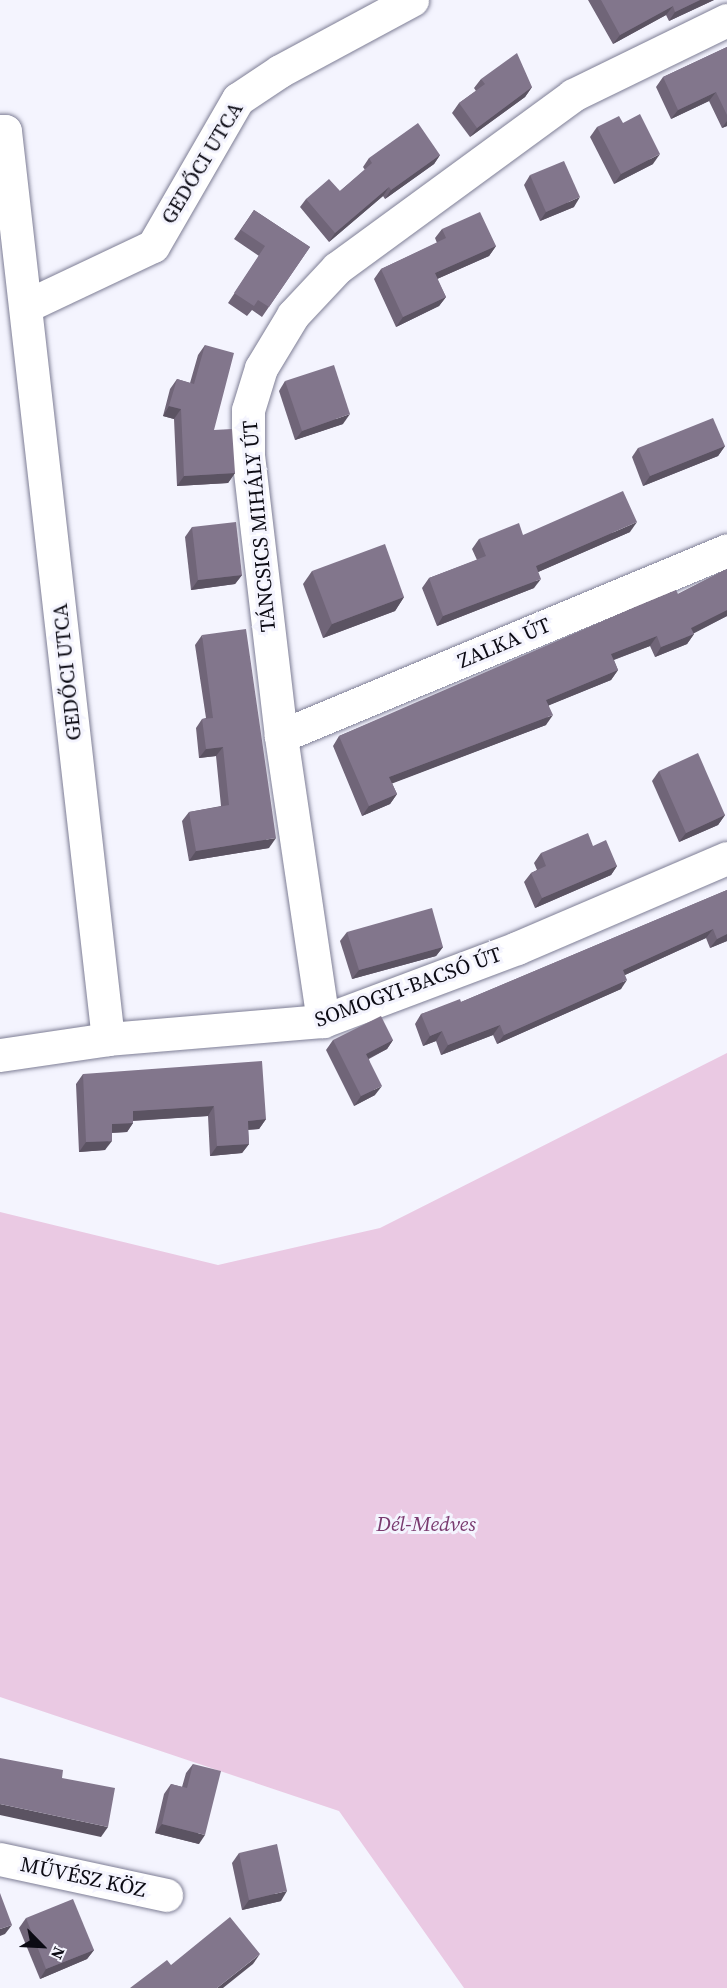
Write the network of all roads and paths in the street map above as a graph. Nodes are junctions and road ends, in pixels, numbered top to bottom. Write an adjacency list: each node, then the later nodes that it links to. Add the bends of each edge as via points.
1 (412, 0): 4 (street, GEDŐCI UTCA, via 280,71 238,99 153,246)
2 (727, 20): 6 (street, TÁNCSICS MIHÁLY ÚT, via 573,95 337,268 293,315 261,368 248,410 248,457)
3 (0, 131): 4 (street, GEDŐCI UTCA, via 5,131)
4 (26, 306): 9 (street, GEDŐCI UTCA)
5 (727, 550): 6 (street, ZALKA ÚT)
6 (281, 736): 8 (street, TÁNCSICS MIHÁLY ÚT)
7 (727, 858): 8 (street, SOMOGYI-BACSÓ ÚT, via 517,948)
8 (323, 1021): 9 (street, SOMOGYI-BACSÓ ÚT)
9 (108, 1039): 10 (street, SOMOGYI-BACSÓ ÚT)
10 (0, 1055)
11 (0, 1859): 12 (street, MŰVÉSZ KÖZ)
12 (166, 1895)

